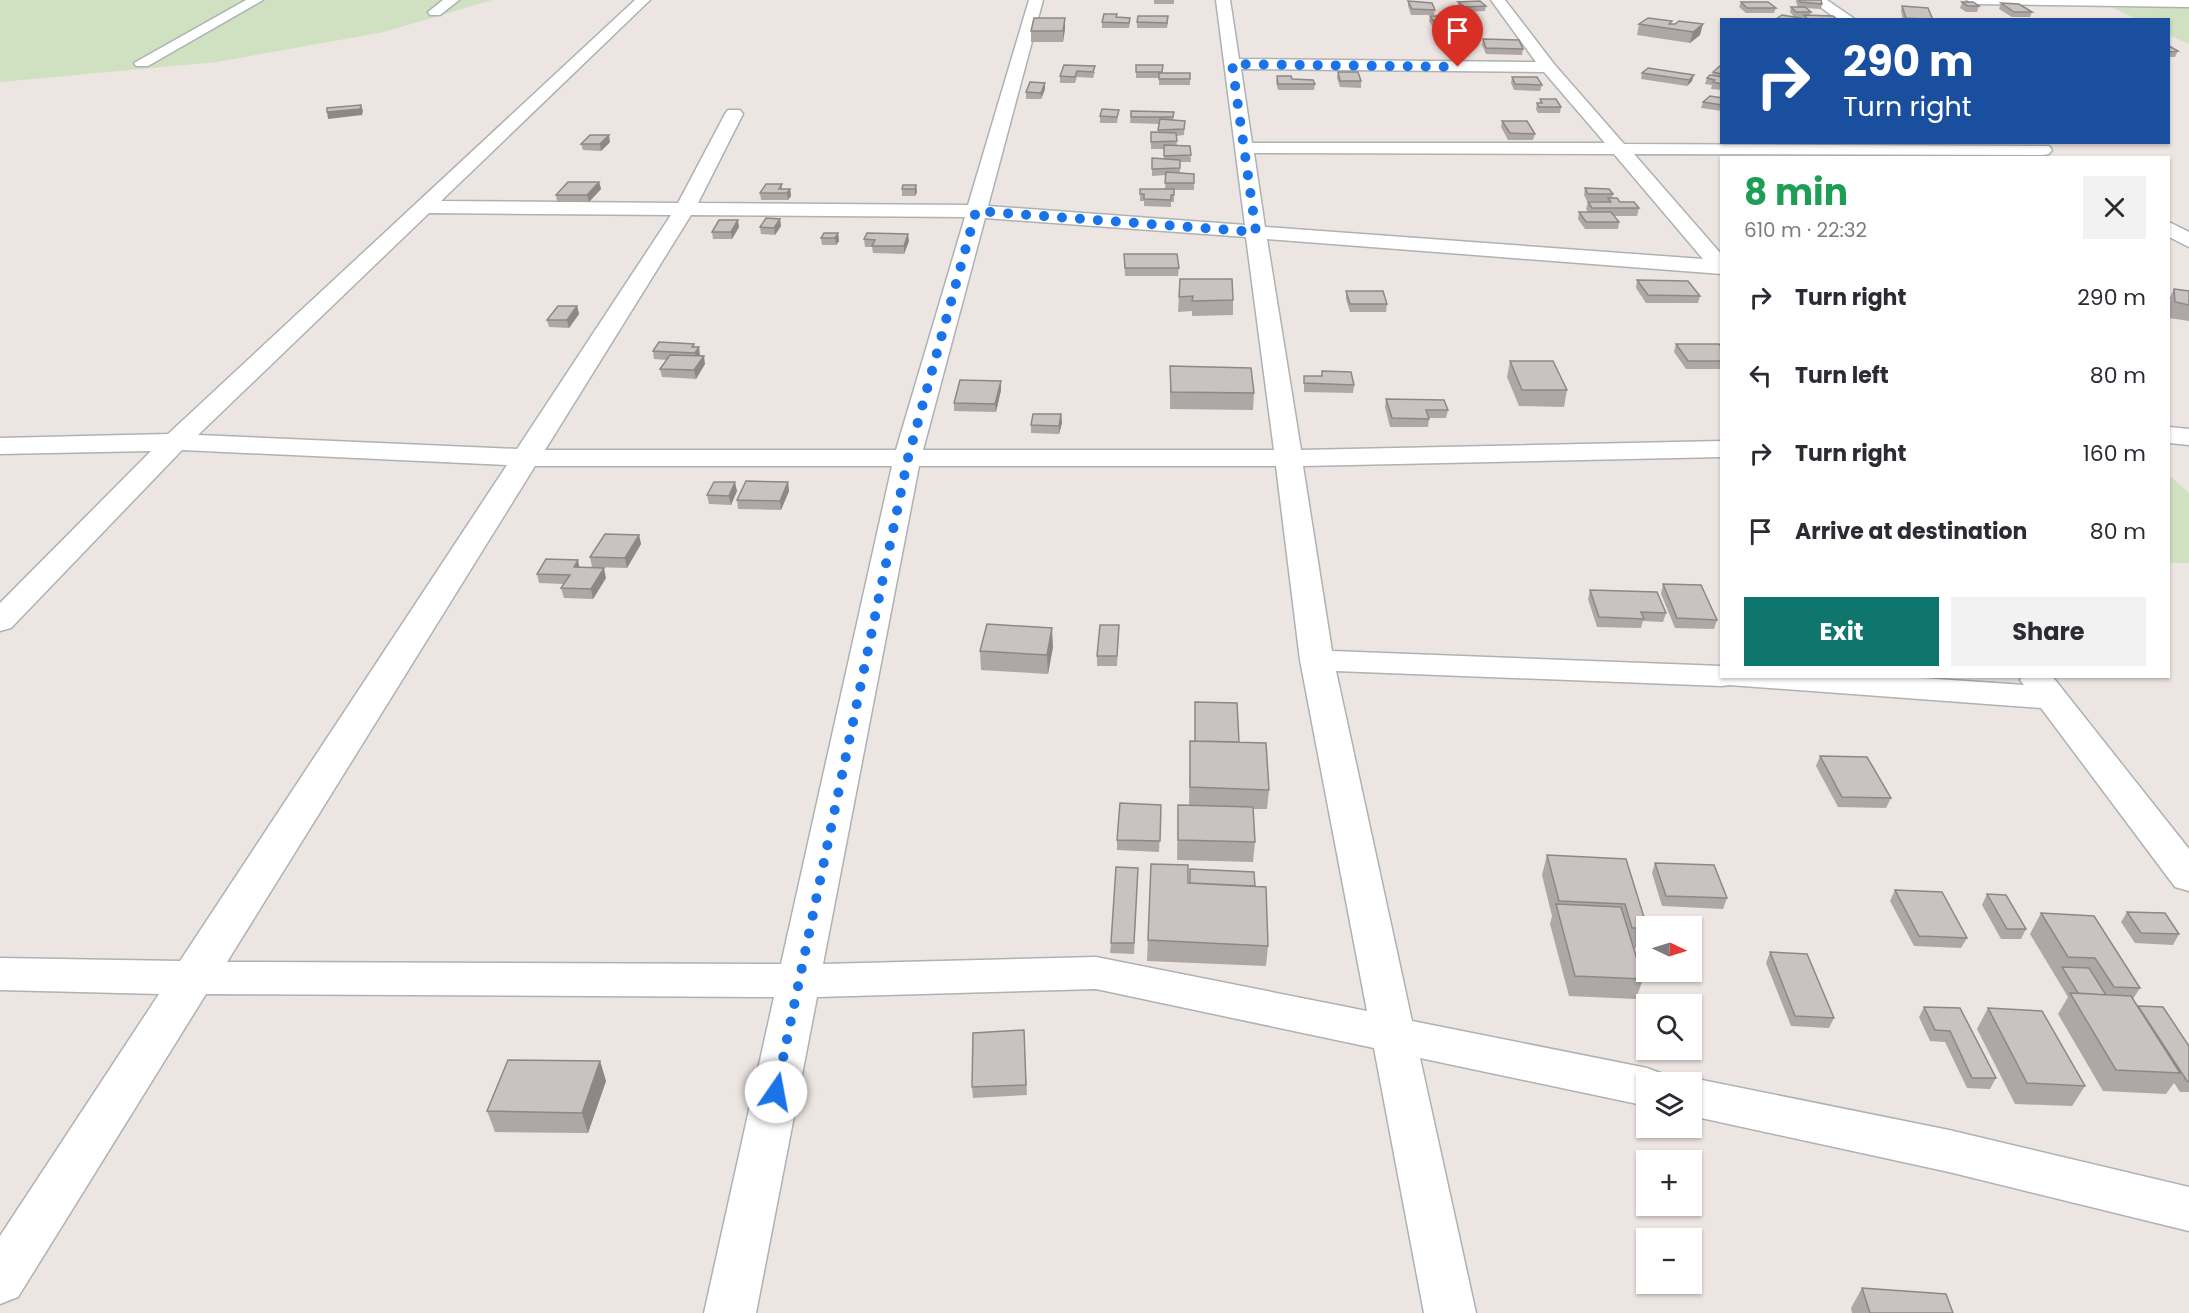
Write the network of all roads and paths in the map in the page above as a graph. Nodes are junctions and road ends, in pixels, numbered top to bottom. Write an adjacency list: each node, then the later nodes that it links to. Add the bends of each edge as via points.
1 (256, 0): 13 (street)
2 (452, 0): 11 (street)
3 (643, 0): 20 (street)
4 (1036, 0): 22 (street)
5 (1223, 0): 14 (street)
6 (1498, 0): 15 (street)
7 (1818, 0): 12 (street)
8 (1974, 0): 9 (street)
9 (2077, 1): 10 (street)
10 (2189, 3)
11 (435, 12)
12 (1846, 18)
13 (142, 63)
14 (1232, 64): 15 (street); 17 (street)
15 (1548, 68): 18 (street)
16 (734, 114): 21 (street)
17 (1244, 148): 18 (street); 24 (street)
18 (1619, 149): 19 (street); 26 (street)
19 (2044, 150)
20 (425, 207): 21 (street); 30 (street)
21 (685, 209): 22 (street); 33 (street)
22 (976, 211): 24 (street); 34 (street)
23 (2170, 229): 25 (street)
24 (1256, 232): 27 (street); 35 (street)
25 (2189, 241)
26 (1720, 266)
27 (1720, 268)
28 (2170, 435): 29 (street)
29 (2189, 437)
30 (175, 442): 31 (street); 33 (street); 36 (street)
31 (0, 446)
32 (1720, 449): 35 (street)
33 (528, 458): 34 (street); 43 (street)
34 (908, 458): 35 (street); 44 (street)
35 (1289, 458): 37 (street)
36 (0, 621)
37 (1317, 660): 38 (street); 45 (street)
38 (1720, 675)
39 (1792, 678): 40 (street)
40 (2042, 687): 41 (street)
41 (2189, 877)
42 (0, 974): 43 (street)
43 (193, 978): 44 (street); 49 (street)
44 (799, 981): 45 (street, via 1096,973); 50 (street)
45 (1392, 1034): 46 (street); 51 (street)
46 (1636, 1086)
47 (1702, 1099): 48 (street, via 1949,1151)
48 (2189, 1209)
49 (0, 1280)
50 (730, 1313)
51 (1450, 1313)

